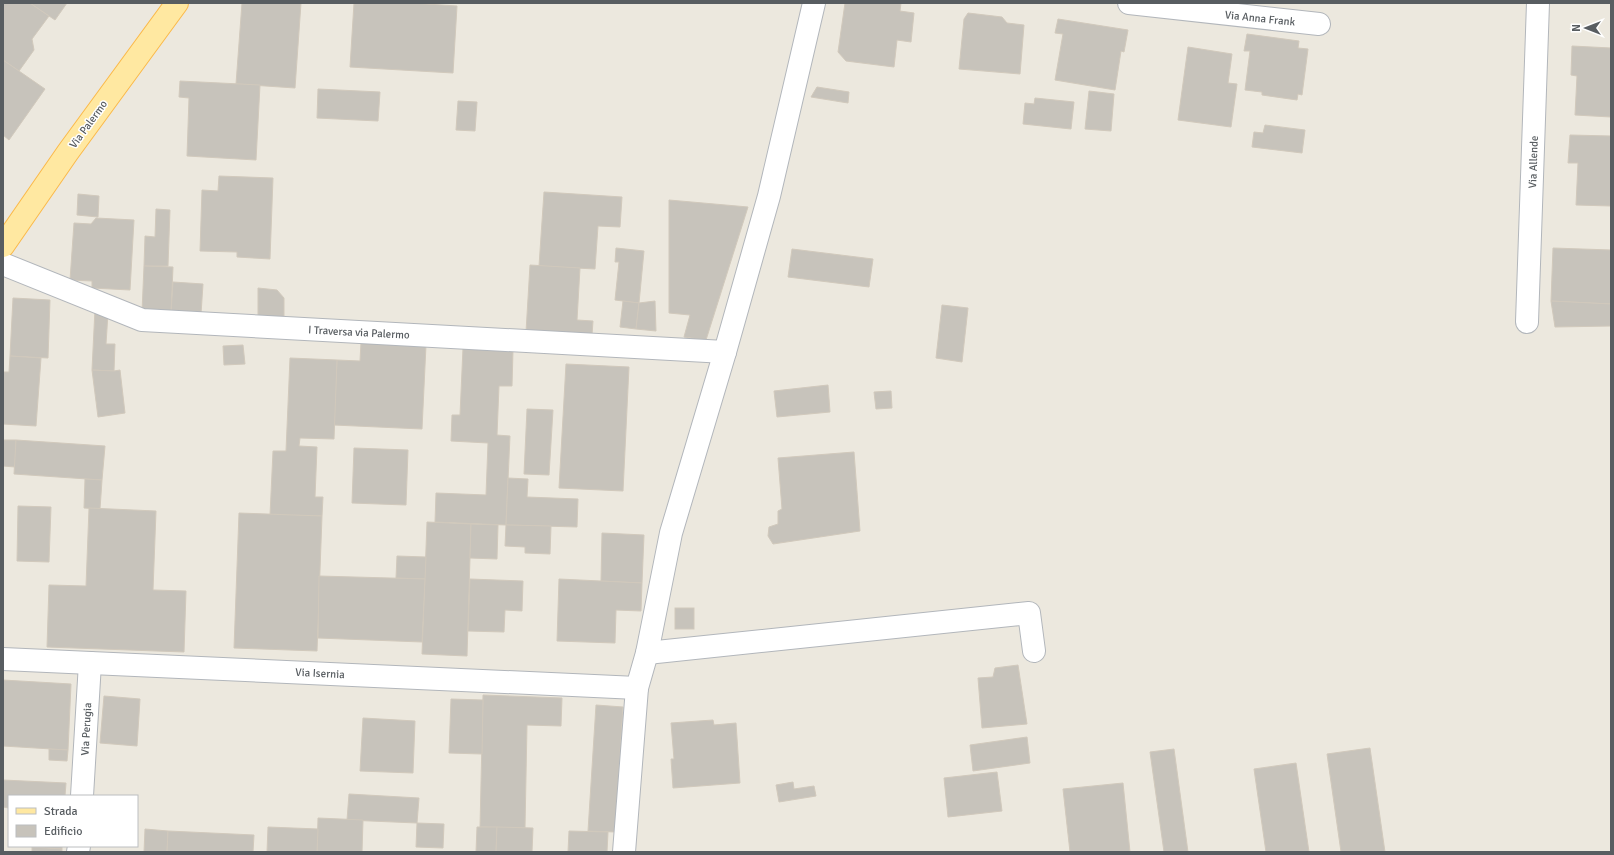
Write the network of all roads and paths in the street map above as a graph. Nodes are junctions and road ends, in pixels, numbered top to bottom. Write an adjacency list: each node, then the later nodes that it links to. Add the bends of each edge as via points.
1 (177, 3): 6 (main road, Via Palermo)
2 (814, 3): 9 (street, via 769,196)
3 (1129, 3): 5 (street, Via Anna Frank)
4 (1538, 3): 8 (street, Via Allende)
5 (1319, 24)
6 (3, 246)
7 (3, 264): 9 (street, I Traversa via Palermo, via 142,320)
8 (1527, 322)
9 (725, 352): 11 (street, via 671,533)
10 (1034, 651): 11 (street, via 1029,613)
11 (647, 653): 14 (street)
12 (3, 659): 13 (street, Via Isernia)
13 (90, 663): 14 (street, Via Isernia); 15 (street, Via Perugia)
14 (637, 688): 16 (street)
15 (82, 795)
16 (624, 852)

